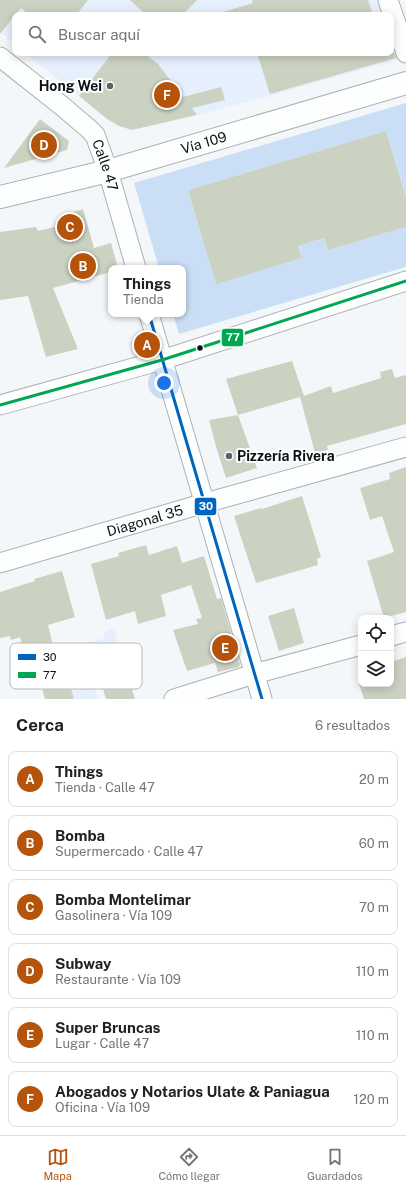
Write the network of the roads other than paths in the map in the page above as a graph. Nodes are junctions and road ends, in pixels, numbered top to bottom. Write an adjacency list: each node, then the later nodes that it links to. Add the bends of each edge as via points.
1 (388, 0): 2 (street)
2 (392, 12)
3 (394, 18): 4 (street)
4 (406, 53)
5 (0, 57): 7 (street, Calle 47, via 89,129 98,141)
6 (406, 83): 7 (main road, Vía 109)
7 (108, 171): 8 (main road, Vía 109); 9 (street, Calle 47)
8 (0, 197)
9 (135, 265)
10 (406, 281): 12 (street)
11 (150, 317): 12 (street)
12 (162, 360): 13 (street); 15 (street)
13 (0, 405)
14 (406, 447): 15 (street, Diagonal 35)
15 (205, 503): 16 (street, Diagonal 35); 20 (street)
16 (0, 563)
17 (406, 632): 18 (street)
18 (394, 635)
19 (358, 646): 20 (street)
20 (254, 674): 21 (street); 22 (street)
21 (174, 699)
22 (262, 699)

